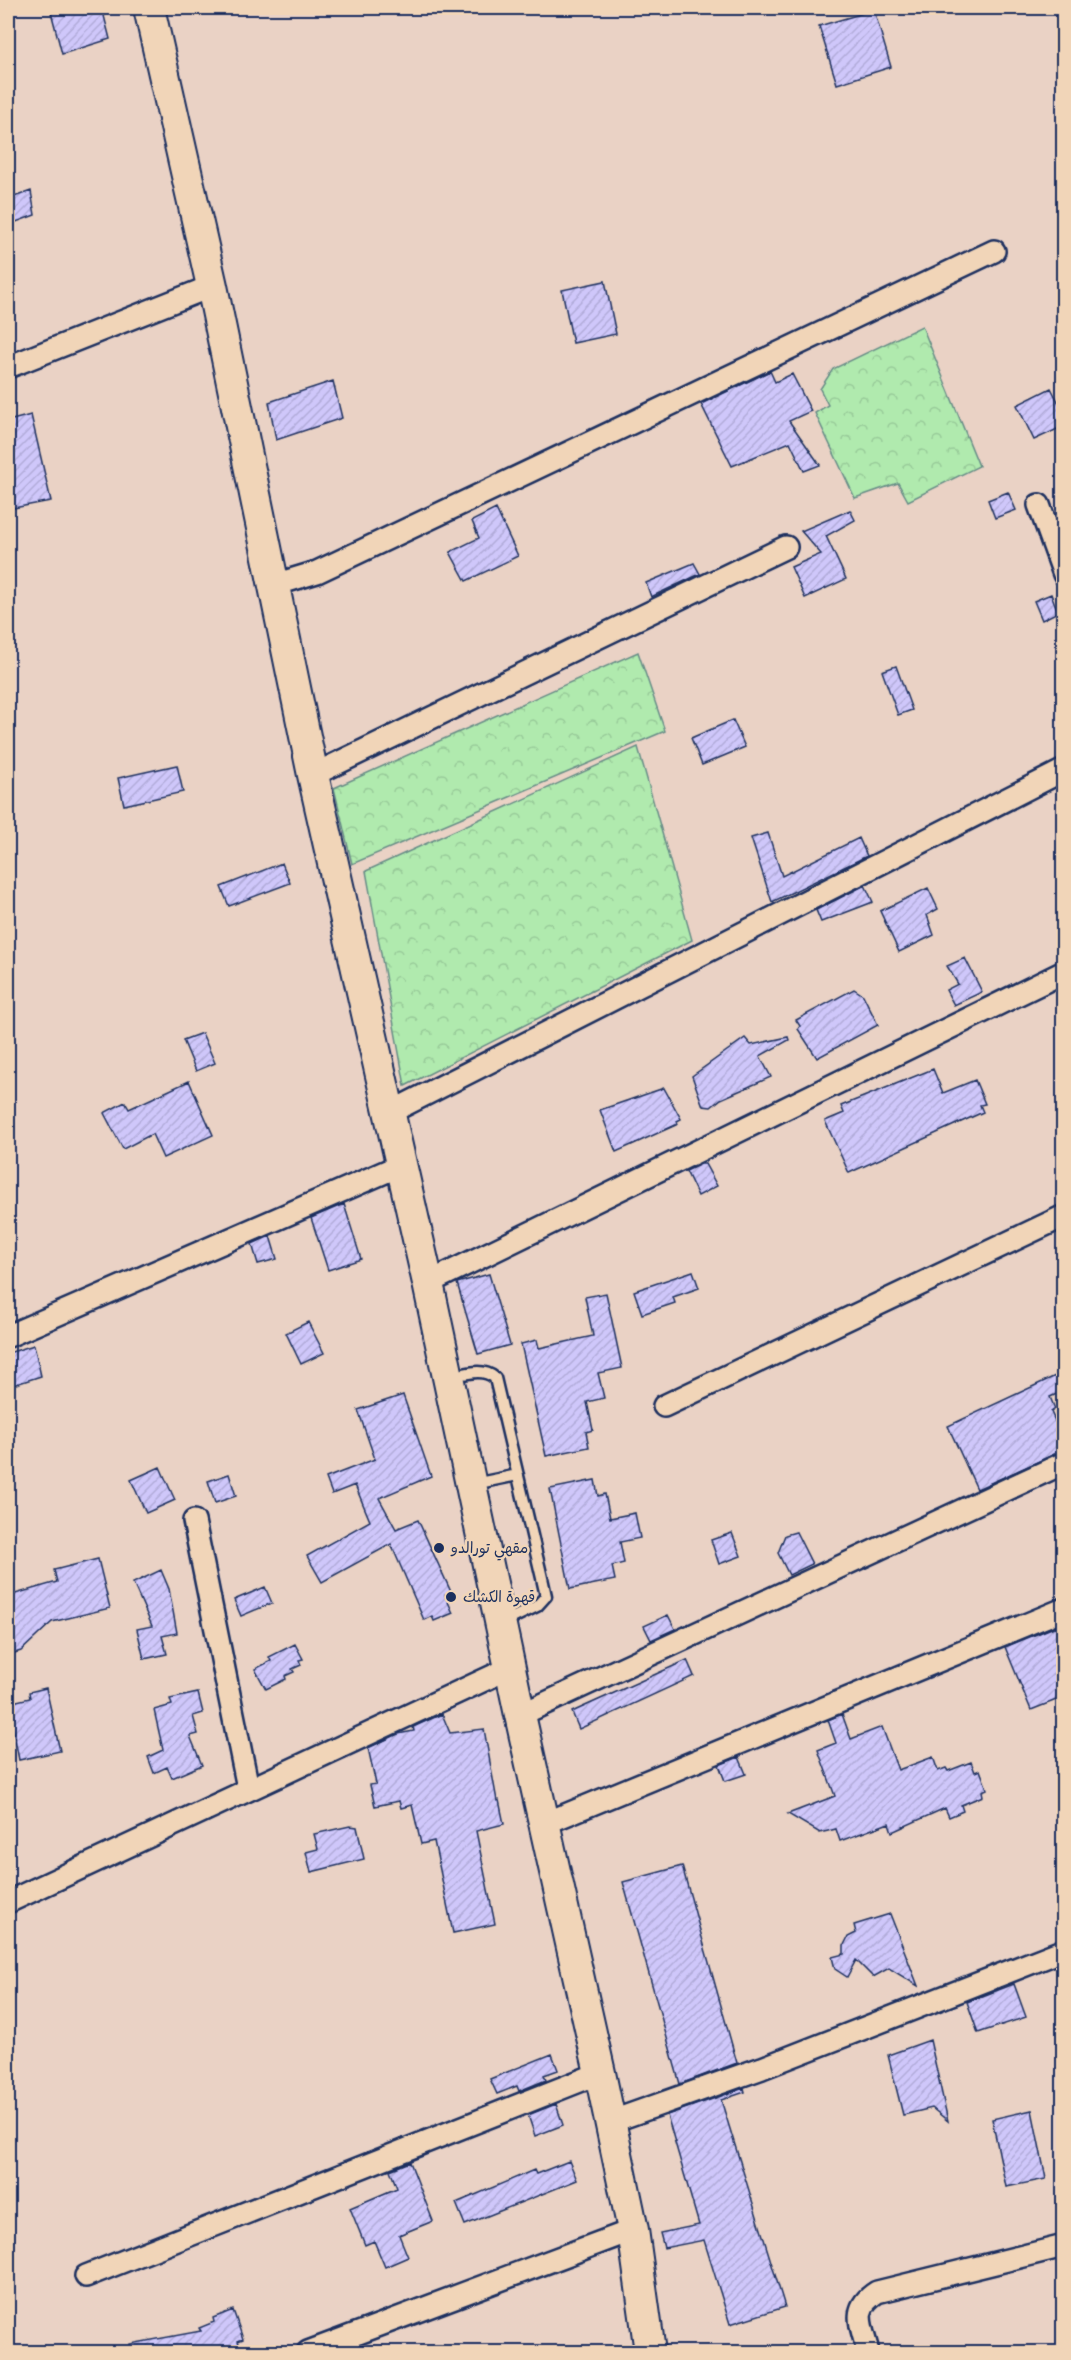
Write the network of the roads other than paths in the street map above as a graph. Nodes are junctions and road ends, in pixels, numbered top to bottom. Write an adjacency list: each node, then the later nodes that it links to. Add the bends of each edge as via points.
1 (149, 8): 3 (main road)
2 (994, 251): 8 (street, via 317,572)
3 (212, 286): 4 (street); 8 (main road)
4 (8, 367)
5 (1039, 505): 7 (street)
6 (786, 547): 10 (street)
7 (1064, 574)
8 (273, 585): 10 (main road)
9 (1064, 770): 12 (street)
10 (313, 775): 12 (main road)
11 (1064, 972): 15 (street)
12 (389, 1113): 13 (main road)
13 (401, 1165): 15 (main road); 16 (street)
14 (1064, 1215): 18 (street)
15 (428, 1282): 17 (main road)
16 (8, 1336)
17 (449, 1377): 20 (lane, via 488,1372 495,1378); 21 (main road)
18 (664, 1406)
19 (1064, 1463): 26 (street)
20 (518, 1475): 21 (lane); 24 (lane, via 546,1596 537,1606)
21 (472, 1484): 24 (main road)
22 (194, 1521): 27 (street)
23 (1064, 1609): 28 (street)
24 (502, 1623): 25 (main road)
25 (512, 1667): 26 (main road); 27 (street)
26 (520, 1715): 28 (main road)
27 (248, 1788): 29 (street)
28 (546, 1823): 31 (main road)
29 (8, 1902)
30 (1064, 1950): 32 (street, via 762,2068)
31 (600, 2073): 32 (main road); 35 (street)
32 (610, 2122): 33 (main road)
33 (633, 2230): 36 (street); 37 (main road)
34 (1064, 2246): 38 (street, via 877,2292 863,2301 859,2313)
35 (86, 2276)
36 (308, 2352)
37 (650, 2352)
38 (868, 2352)

